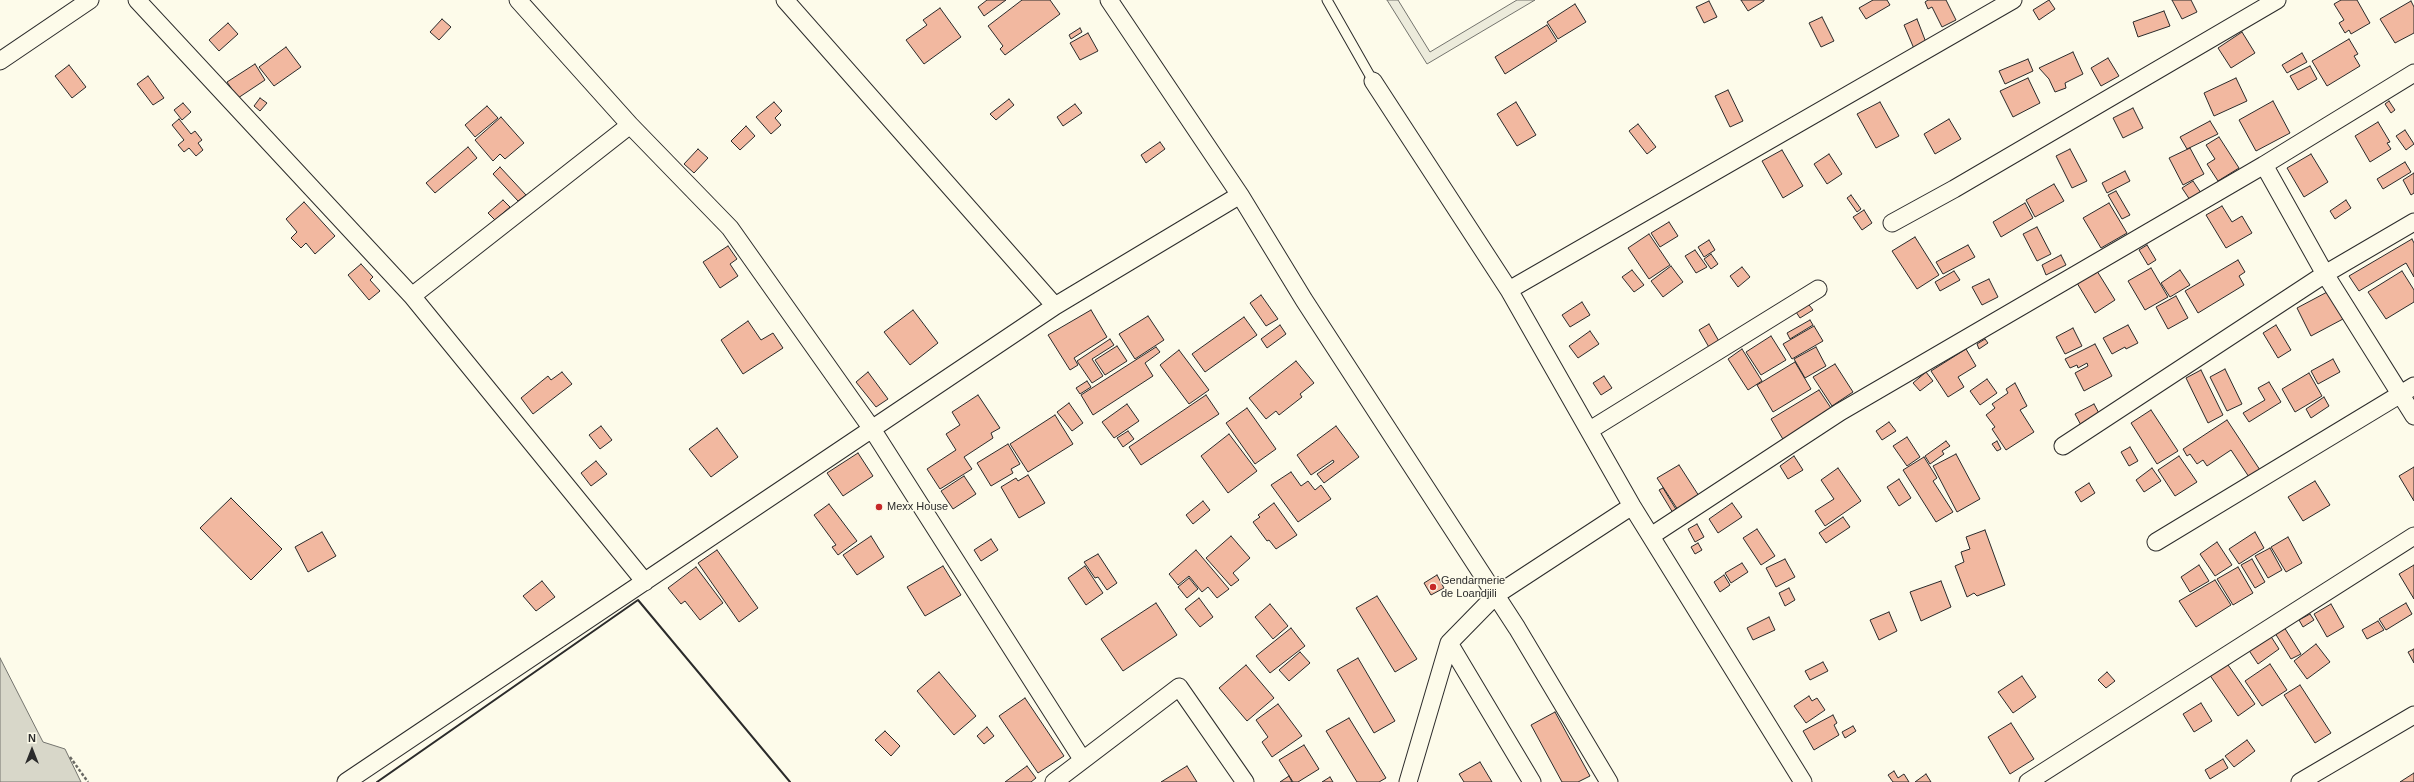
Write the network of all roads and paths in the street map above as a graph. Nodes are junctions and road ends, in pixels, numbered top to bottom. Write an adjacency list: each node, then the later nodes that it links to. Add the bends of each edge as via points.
1 (90, 0): 9 (street)
2 (137, 0): 20 (street)
3 (518, 0): 12 (street)
4 (785, 0): 21 (street)
5 (1109, 0): 14 (street)
6 (1327, 0): 11 (lane)
7 (2013, 0): 19 (street)
8 (2277, 0): 16 (street)
9 (0, 61)
10 (2414, 73): 13 (street)
11 (1374, 81): 19 (street)
12 (630, 125): 20 (street); 24 (street, via 730,228)
13 (2264, 165): 17 (street); 28 (street, via 1840,412)
14 (1240, 195): 21 (street); 32 (street, via 1304,300)
15 (2414, 222): 17 (street)
16 (1892, 223)
17 (2325, 274): 22 (street); 26 (street)
18 (1818, 289): 25 (street)
19 (1509, 290): 25 (street)
20 (412, 296): 31 (street)
21 (1055, 306): 24 (street)
22 (2407, 390): 23 (street); 30 (street)
23 (2414, 416)
24 (872, 429): 31 (street); 36 (street)
25 (1590, 430): 27 (street)
26 (2063, 446)
27 (1632, 506): 28 (street); 32 (street)
28 (1651, 536): 44 (street)
29 (2414, 536): 45 (street)
30 (2156, 542)
31 (645, 582): 38 (street)
32 (1496, 595): 33 (street); 43 (street)
33 (1449, 643): 41 (street); 42 (street)
34 (2414, 715): 46 (street)
35 (70, 757): 37 (path)
36 (1082, 759): 39 (street); 40 (street, via 1179,687)
37 (88, 782)
38 (346, 782)
39 (1054, 782)
40 (1245, 782)
41 (1408, 782)
42 (1532, 782)
43 (1609, 782)
44 (1803, 782)
45 (2028, 782)
46 (2300, 782)

